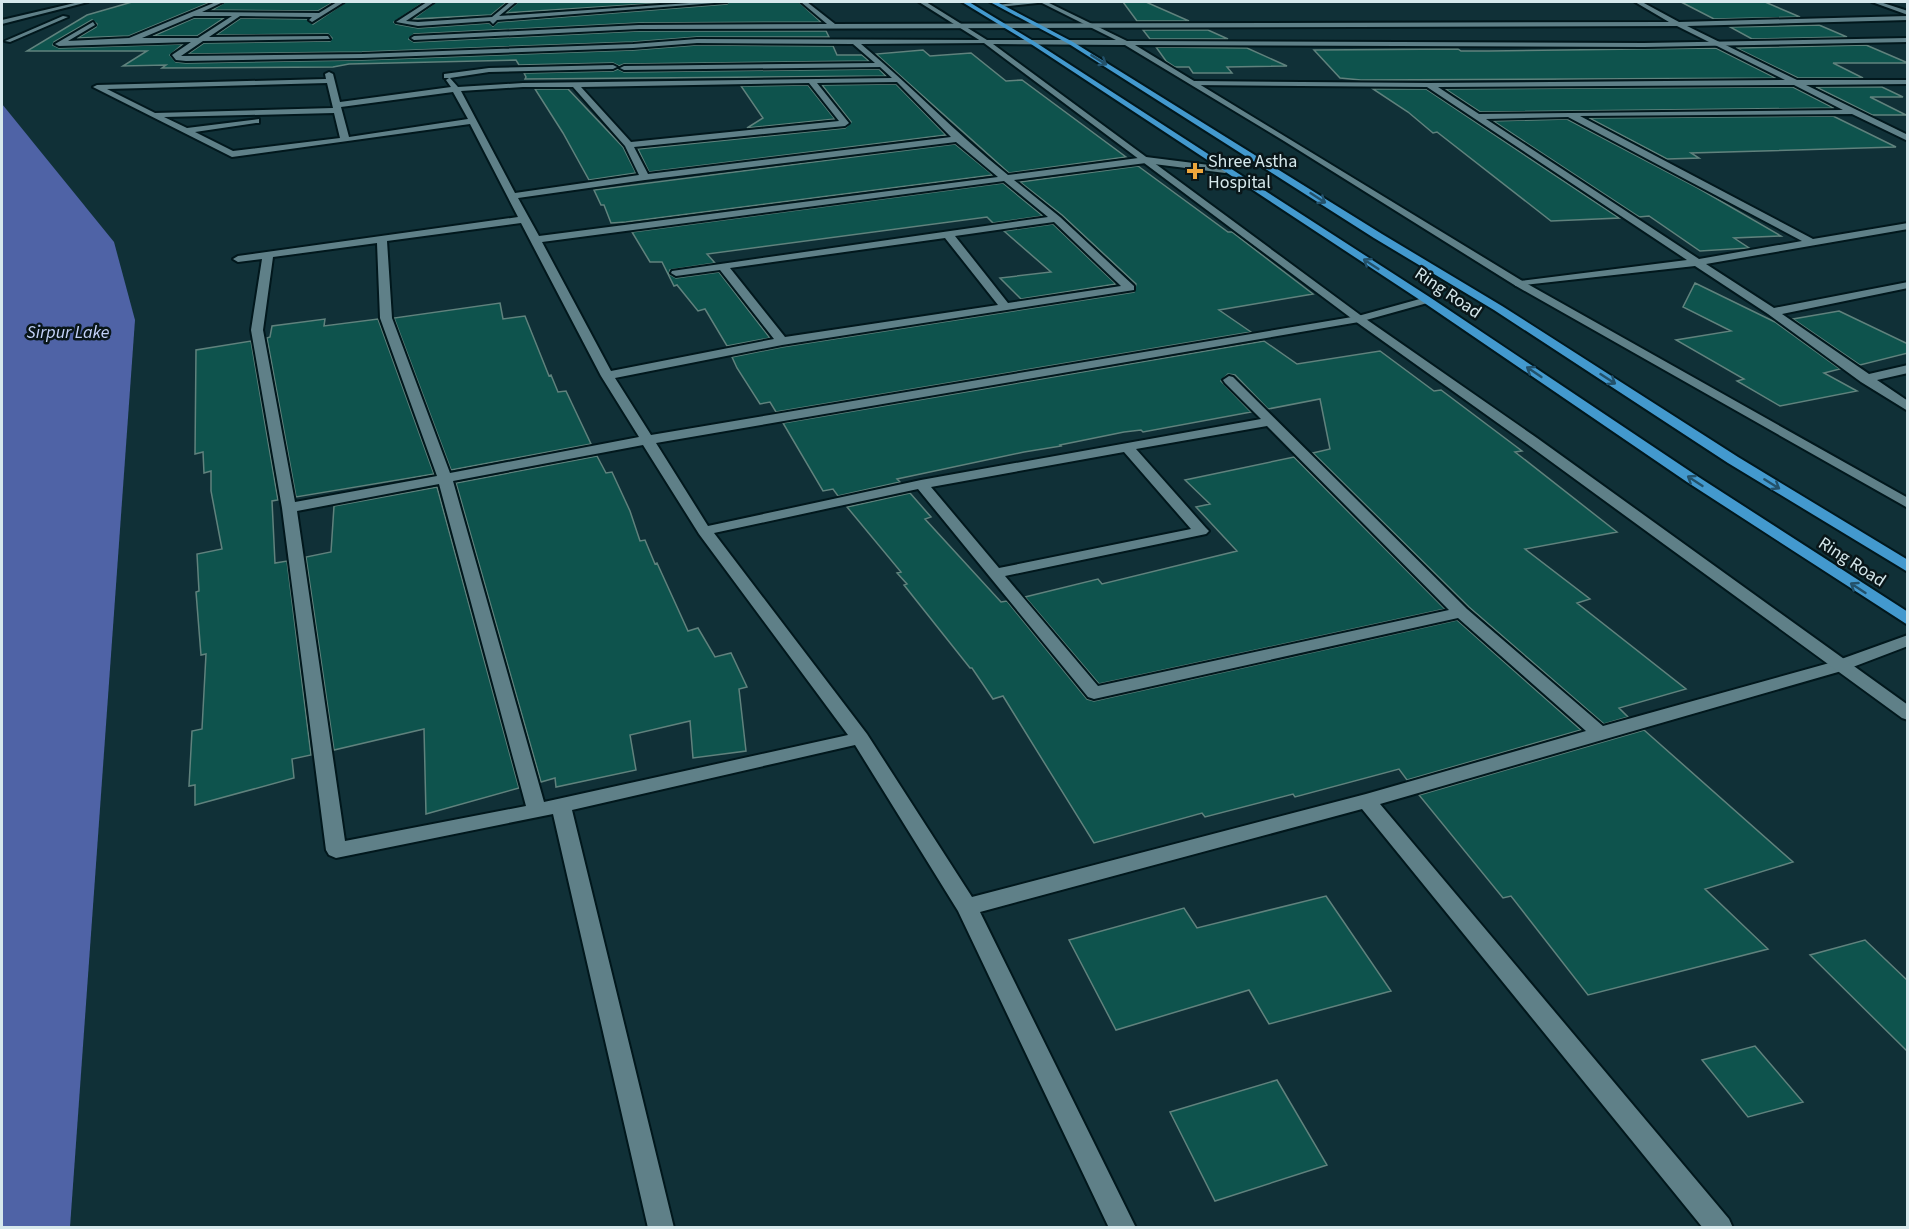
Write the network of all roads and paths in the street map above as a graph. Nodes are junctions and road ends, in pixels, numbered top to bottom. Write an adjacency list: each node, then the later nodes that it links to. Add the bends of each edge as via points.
1 (85, 2): 15 (street)
2 (220, 2): 18 (street)
3 (341, 2): 19 (street)
4 (431, 2): 21 (street, via 399,22)
5 (724, 2): 12 (street)
6 (804, 2): 32 (street)
7 (922, 2): 30 (street)
8 (965, 2): 28 (highway, Ring Road)
9 (1044, 2): 13 (street); 26 (street)
10 (1638, 2): 25 (street)
11 (1875, 2): 17 (street)
12 (680, 3): 16 (street)
13 (996, 3): 29 (highway, Ring Road)
14 (514, 5): 21 (street, via 503,8)
15 (55, 10): 23 (street); 40 (street, via 68,13)
16 (602, 11): 21 (street); 31 (street)
17 (1908, 13)
18 (188, 14): 20 (street); 37 (street, via 130,40)
19 (318, 15): 20 (street); 27 (street)
20 (237, 16): 38 (street)
21 (494, 18): 34 (street)
22 (1908, 18): 25 (street)
23 (2, 22)
24 (93, 24): 37 (street, via 58,44)
25 (1678, 24): 26 (street); 46 (street)
26 (1091, 25): 29 (street); 45 (street)
27 (304, 26)
28 (1005, 26): 29 (street); 30 (street); 43 (highway, Ring Road)
29 (1040, 26): 44 (highway, Ring Road)
30 (965, 27): 32 (street); 42 (street)
31 (614, 28): 32 (street); 33 (street)
32 (835, 28)
33 (601, 29): 34 (street); 48 (street)
34 (494, 34): 36 (street); 49 (street)
35 (328, 38): 38 (street)
36 (414, 38)
37 (136, 40): 38 (street)
38 (198, 40): 49 (street, via 177,55 179,58)
39 (1908, 40): 46 (street)
40 (8, 41)
41 (855, 42): 42 (street); 47 (street, via 696,41); 52 (street)
42 (986, 42): 43 (street); 77 (street)
43 (1033, 42): 44 (street); 78 (highway, Ring Road)
44 (1071, 43): 45 (street); 114 (highway, Ring Road, one-way to 114)
45 (1127, 43): 46 (street); 60 (street)
46 (1716, 43): 57 (street)
47 (633, 46): 48 (street); 50 (street)
48 (597, 47): 49 (street)
49 (468, 51)
50 (627, 53)
51 (620, 60): 53 (street)
52 (883, 65): 54 (street); 55 (street)
53 (613, 67): 54 (street); 64 (street, via 445,72)
54 (624, 68): 62 (street)
55 (899, 80): 56 (street); 75 (street)
56 (811, 81): 62 (street); 76 (street, via 845,123)
57 (1797, 82): 58 (street); 63 (street); 67 (street)
58 (1881, 82): 59 (street); 65 (street)
59 (1908, 82)
60 (1193, 83): 63 (street); 94 (street)
61 (575, 84): 62 (street); 64 (street); 76 (street)
62 (604, 84)
63 (1429, 85): 70 (street)
64 (456, 89): 66 (street); 71 (street)
65 (1899, 90)
66 (337, 107): 69 (street); 69 (street, via 329,77 98,87); 72 (street); 74 (street)
67 (1854, 112): 68 (street); 73 (street)
68 (1569, 114): 70 (street); 88 (street)
69 (153, 115): 72 (street)
70 (1477, 117): 91 (street)
71 (474, 121): 74 (street); 81 (street)
72 (186, 131): 74 (street, via 232,154)
73 (1908, 139)
74 (345, 140)
75 (958, 140): 79 (street); 80 (street)
76 (629, 145): 79 (street)
77 (1146, 160): 78 (street); 80 (street); 99 (street)
78 (1225, 170): 96 (highway, Ring Road, one-way to 78)
79 (645, 177): 81 (street)
80 (1007, 179): 83 (street); 87 (street)
81 (513, 196): 82 (street)
82 (525, 219): 86 (street); 87 (street)
83 (1056, 219): 85 (street); 97 (street, via 1130,288)
84 (1908, 226): 88 (street)
85 (948, 235): 92 (street); 97 (street)
86 (382, 239): 89 (street); 109 (street, via 386,318)
87 (535, 240): 102 (street)
88 (1813, 243): 91 (street)
89 (268, 255): 90 (street); 112 (street, via 257,330)
90 (238, 259)
91 (1698, 262): 94 (street); 98 (street)
92 (722, 265): 93 (street); 100 (street)
93 (676, 273)
94 (1520, 284): 111 (street)
95 (1908, 285): 98 (street)
96 (1427, 300): 99 (street); 117 (highway, Ring Road, one-way to 96)
97 (1006, 308): 100 (street)
98 (1772, 312): 103 (street)
99 (1359, 319): 107 (street); 119 (street)
100 (782, 341): 102 (street)
101 (1908, 369): 103 (street)
102 (607, 376): 107 (street)
103 (1865, 379): 105 (street)
104 (1229, 380): 106 (street)
105 (1908, 407)
106 (1272, 421): 108 (street); 116 (street)
107 (647, 440): 109 (street); 113 (street)
108 (1126, 446): 110 (street); 115 (street, via 1201,531)
109 (445, 478): 112 (street); 125 (street)
110 (921, 484): 113 (street); 115 (street)
111 (1908, 504)
112 (289, 508): 125 (street, via 336,850)
113 (704, 531): 122 (street)
114 (1908, 567)
115 (995, 573): 116 (street, via 1094,693)
116 (1461, 612): 121 (street)
117 (1908, 620)
118 (1908, 640): 119 (street)
119 (1839, 666): 120 (street); 121 (street)
120 (1908, 714)
121 (1600, 733): 123 (street)
122 (860, 738): 124 (street); 126 (street)
123 (1366, 801): 126 (street); 129 (street)
124 (561, 806): 125 (street); 127 (street)
125 (537, 812)
126 (967, 907): 128 (street)
127 (661, 1227)
128 (1123, 1227)
129 (1720, 1227)

